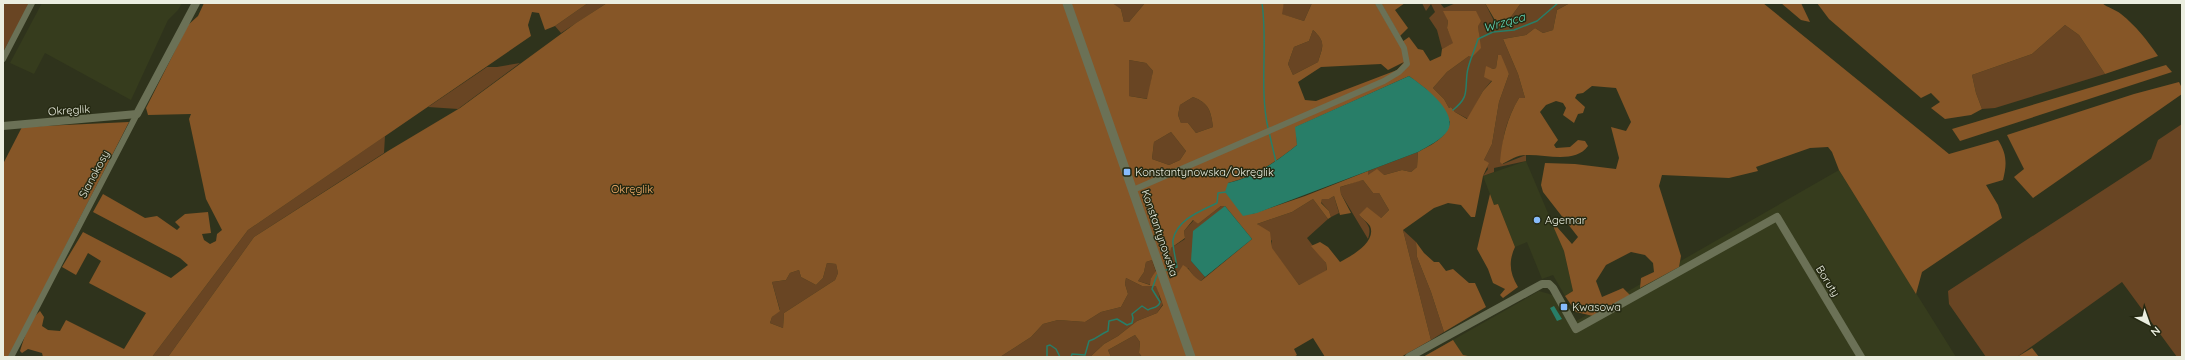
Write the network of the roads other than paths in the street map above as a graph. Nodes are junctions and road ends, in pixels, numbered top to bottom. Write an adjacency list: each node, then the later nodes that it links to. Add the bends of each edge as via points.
1 (32, 3): 5 (street)
2 (196, 3): 6 (street, Sianokosy)
3 (1067, 3): 8 (main road, Konstantynowska)
4 (1378, 3): 8 (street, via 1404,48 1407,60 1405,68 1384,81)
5 (3, 59)
6 (137, 114): 7 (street, Okręglik); 9 (street, Sianokosy)
7 (3, 126)
8 (1133, 190): 10 (main road, Konstantynowska)
9 (11, 357)
10 (1191, 357)
11 (1409, 357): 12 (street, Boruty, via 1542,284 1549,284 1553,288 1576,329 1777,217)
12 (1861, 357)

